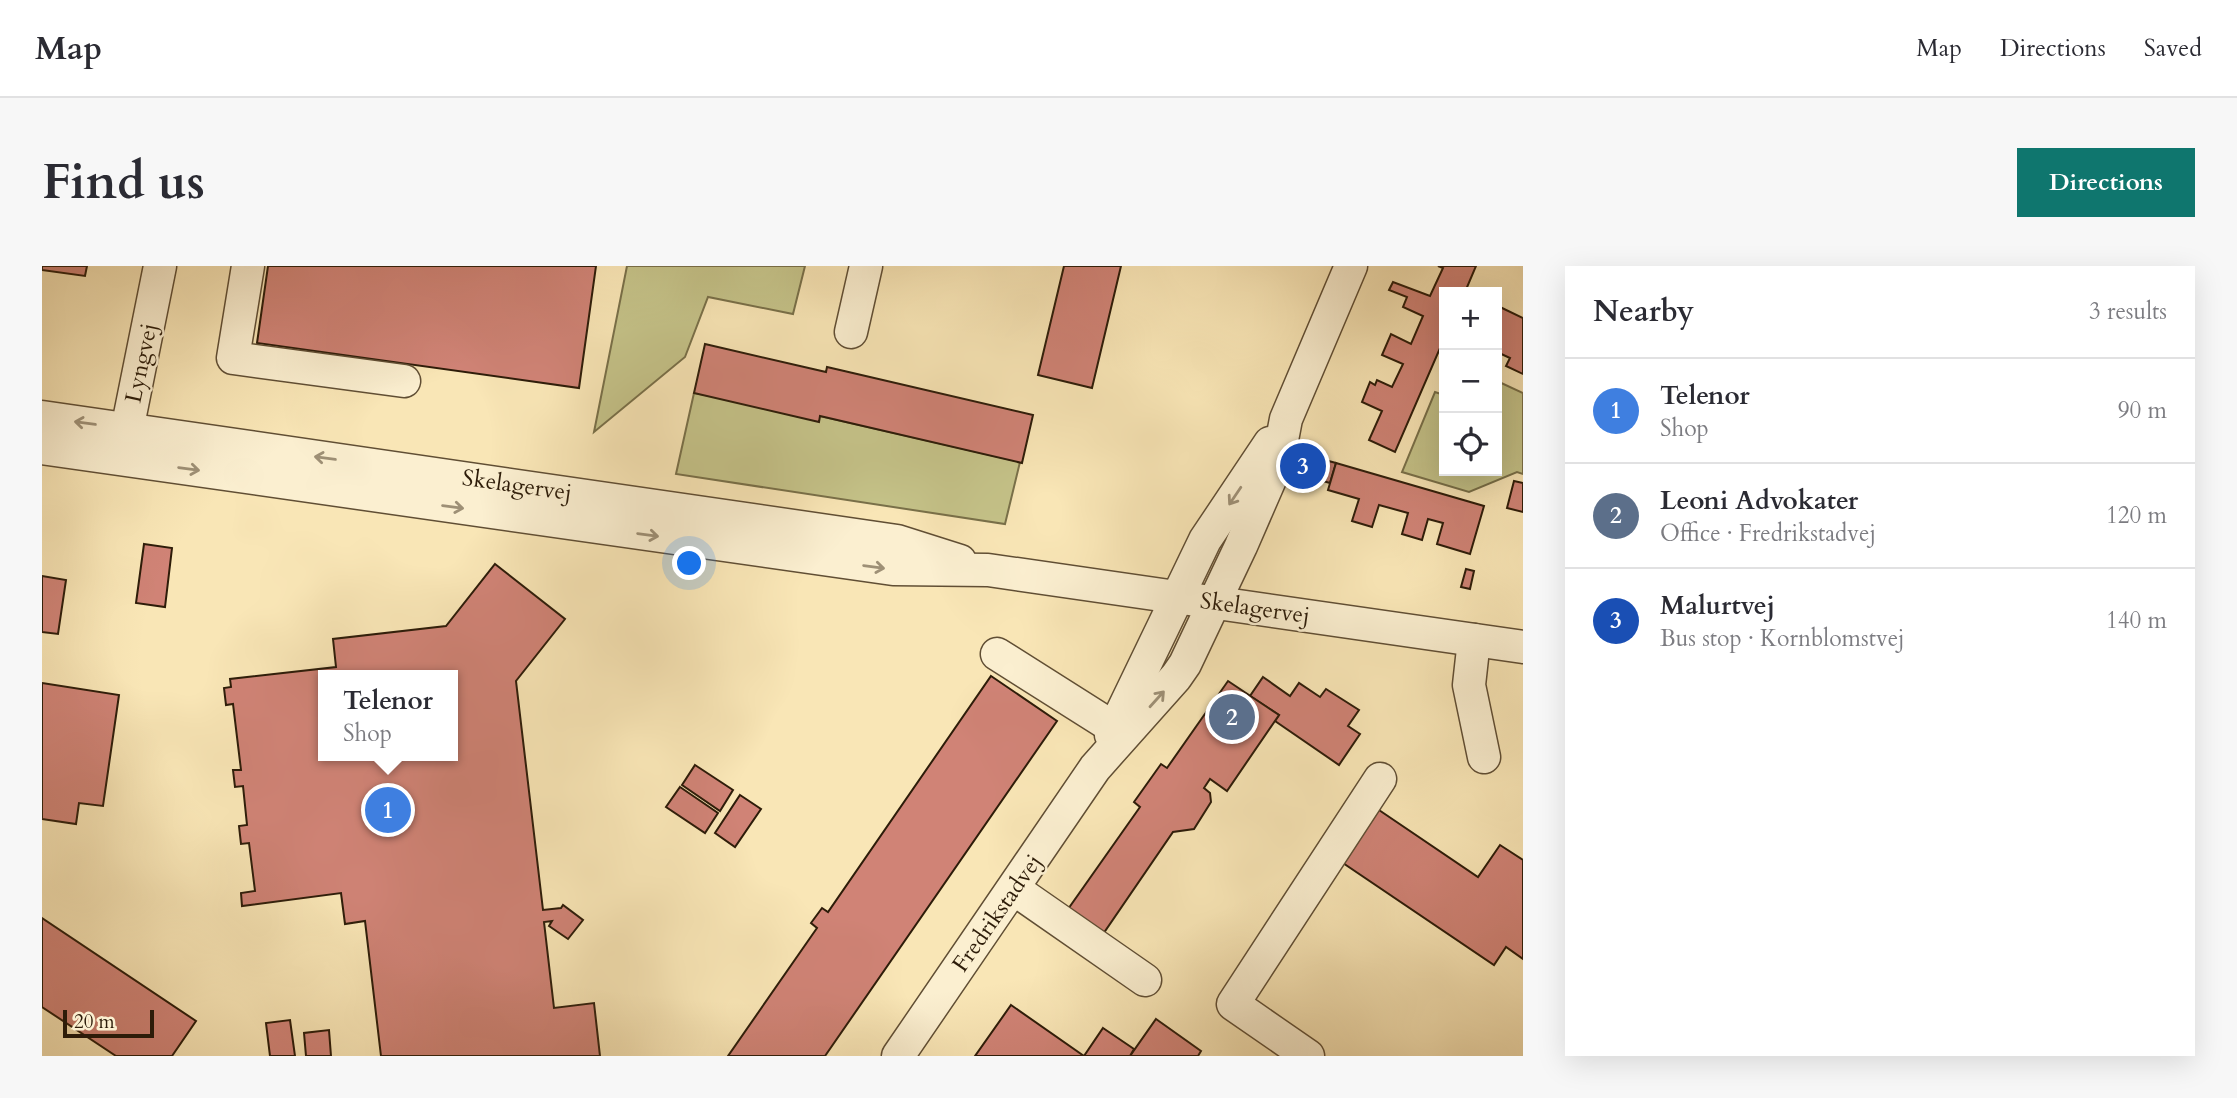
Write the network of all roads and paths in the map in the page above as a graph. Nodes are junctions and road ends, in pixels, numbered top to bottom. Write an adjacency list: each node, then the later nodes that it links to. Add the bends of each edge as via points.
1 (160, 266): 9 (street, Lyngvej)
2 (248, 266): 6 (street, via 233,358)
3 (866, 266): 5 (street)
4 (1351, 266): 8 (street)
5 (851, 332)
6 (404, 381)
7 (42, 417): 9 (street, Skelagervej, one-way to 7)
8 (1286, 419): 13 (street, Fredrikstadvej, one-way to 13, via 1209,534); 14 (street, Fredrikstadvej, via 1278,461)
9 (127, 429): 11 (street, Lyngvej); 12 (street, Skelagervej, one-way to 9, via 897,541)
10 (42, 448): 11 (street, Skelagervej)
11 (121, 460): 12 (street, Skelagervej, one-way to 12, via 893,569)
12 (988, 570): 13 (street, Skelagervej)
13 (1177, 597): 14 (street, Skelagervej); 18 (street, Fredrikstadvej)
14 (1215, 602): 15 (street, Skelagervej); 20 (street, Fredrikstadvej, one-way to 14, via 1176,677)
15 (1474, 640): 16 (street, Skelagervej); 19 (street, via 1469,685)
16 (1523, 647)
17 (998, 654): 18 (street)
18 (1114, 729): 20 (street, Fredrikstadvej)
19 (1484, 757)
20 (1096, 768): 22 (street, Fredrikstadvej)
21 (1380, 779): 25 (street, via 1233,1004)
22 (1014, 889): 23 (street); 24 (street, Fredrikstadvej)
23 (1144, 980)
24 (898, 1056)
25 (1308, 1056)

